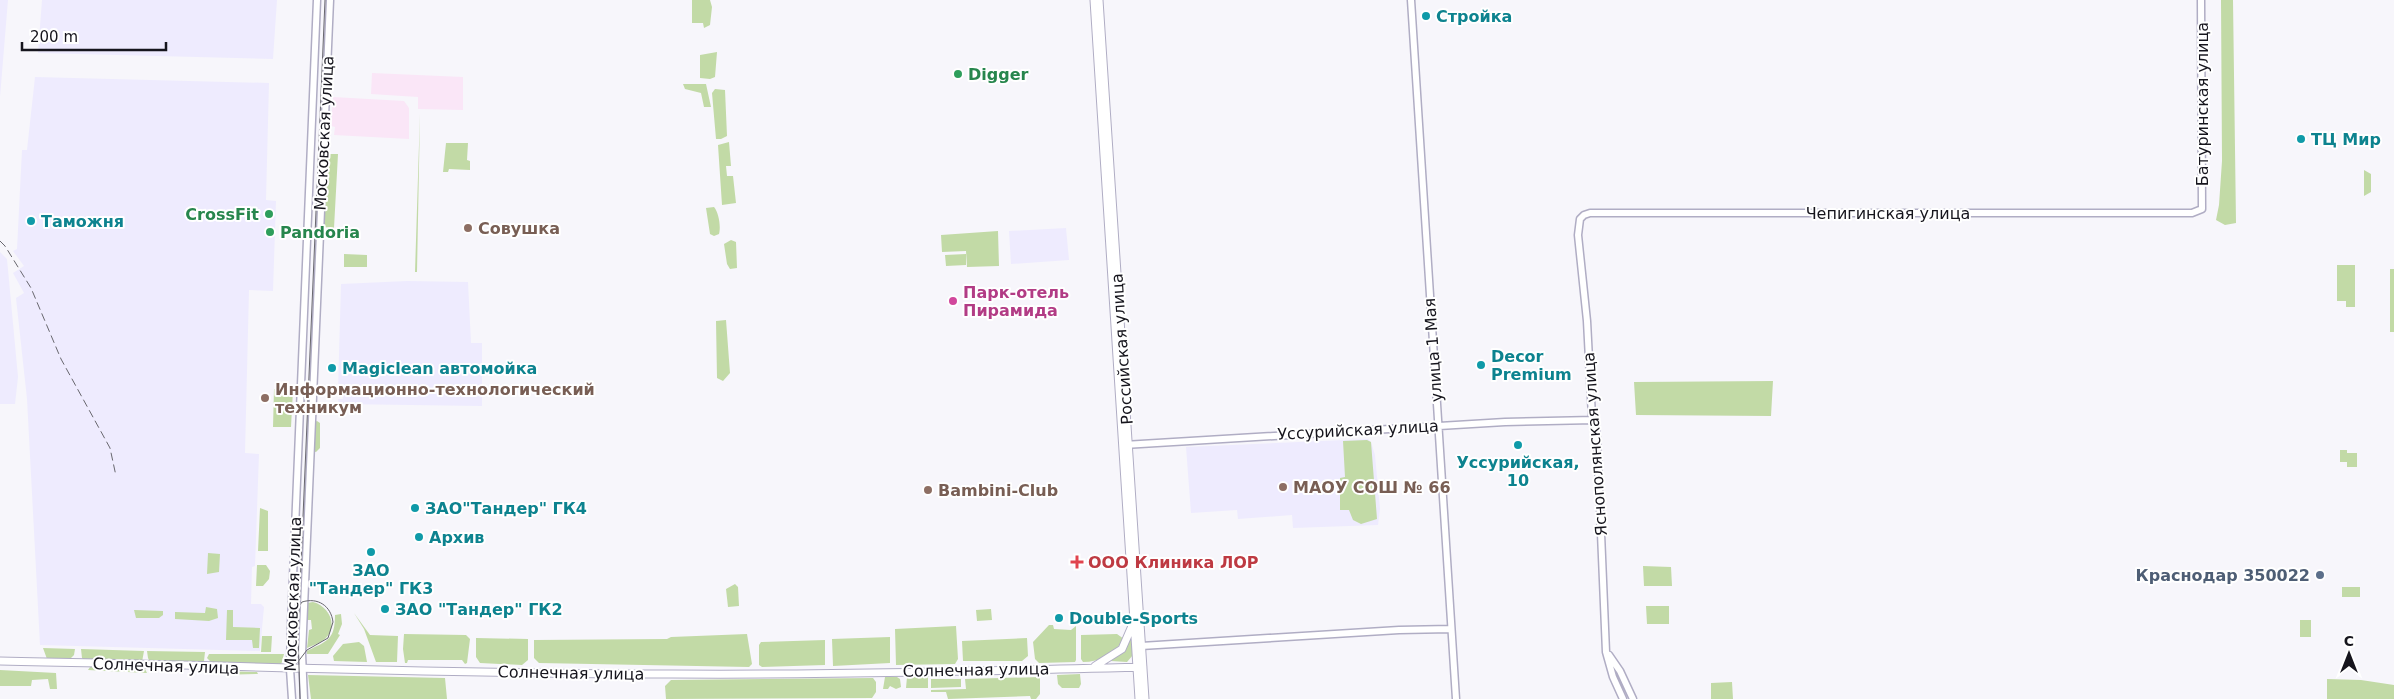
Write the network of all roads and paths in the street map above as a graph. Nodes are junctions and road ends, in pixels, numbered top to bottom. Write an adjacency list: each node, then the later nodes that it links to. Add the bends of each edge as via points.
1 (318, 0): 7 (street, Московская улица)
2 (330, 0): 8 (street, Московская улица)
3 (1094, 0): 17 (main road, Российская улица)
4 (1099, 0): 17 (main road, Российская улица)
5 (1411, 0): 16 (street, улица 1 Мая)
6 (2201, 0): 11 (street, Батуринская улица, via 2202,209)
7 (314, 76): 8 (street); 9 (street, Московская улица)
8 (326, 76): 10 (street, Московская улица)
9 (313, 101): 10 (street); 13 (street, Московская улица)
10 (325, 102): 14 (street, Московская улица)
11 (2192, 213): 12 (street, Чепигинская улица, via 1584,215 1578,225)
12 (1578, 235): 15 (street, Яснополянская улица)
13 (306, 272): 14 (street); 18 (street, Московская улица)
14 (317, 273): 19 (street, Московская улица)
15 (1594, 420): 16 (street, Уссурийская улица); 25 (street, Яснополянская улица)
16 (1438, 426): 17 (street, Уссурийская улица); 23 (street, улица 1 Мая)
17 (1125, 444): 22 (main road, Российская улица); 24 (main road, Российская улица)
18 (297, 474): 19 (street, via 303,479); 20 (street, Московская улица)
19 (309, 475): 21 (street, Московская улица)
20 (297, 489): 21 (street, via 303,486); 29 (street, Московская улица)
21 (308, 490): 30 (street, Московская улица)
22 (1134, 620): 27 (main road, Российская улица); 28 (main road, via 1122,649)
23 (1451, 629): 24 (street); 35 (street, улица 1 Мая)
24 (1141, 646): 27 (main road, Российская улица)
25 (1606, 652): 36 (street, Яснополянская улица); 37 (street)
26 (0, 661): 29 (main road, Солнечная улица)
27 (1140, 667): 28 (main road, Солнечная улица); 33 (main road, Российская улица); 34 (main road, Российская улица)
28 (1090, 668): 30 (main road, Солнечная улица, via 757,674)
29 (290, 669): 30 (main road, Солнечная улица); 31 (street, Московская улица)
30 (302, 669): 32 (street, Московская улица)
31 (292, 699)
32 (304, 699)
33 (1139, 699)
34 (1144, 699)
35 (1456, 699)
36 (1623, 699)
37 (1634, 699)

